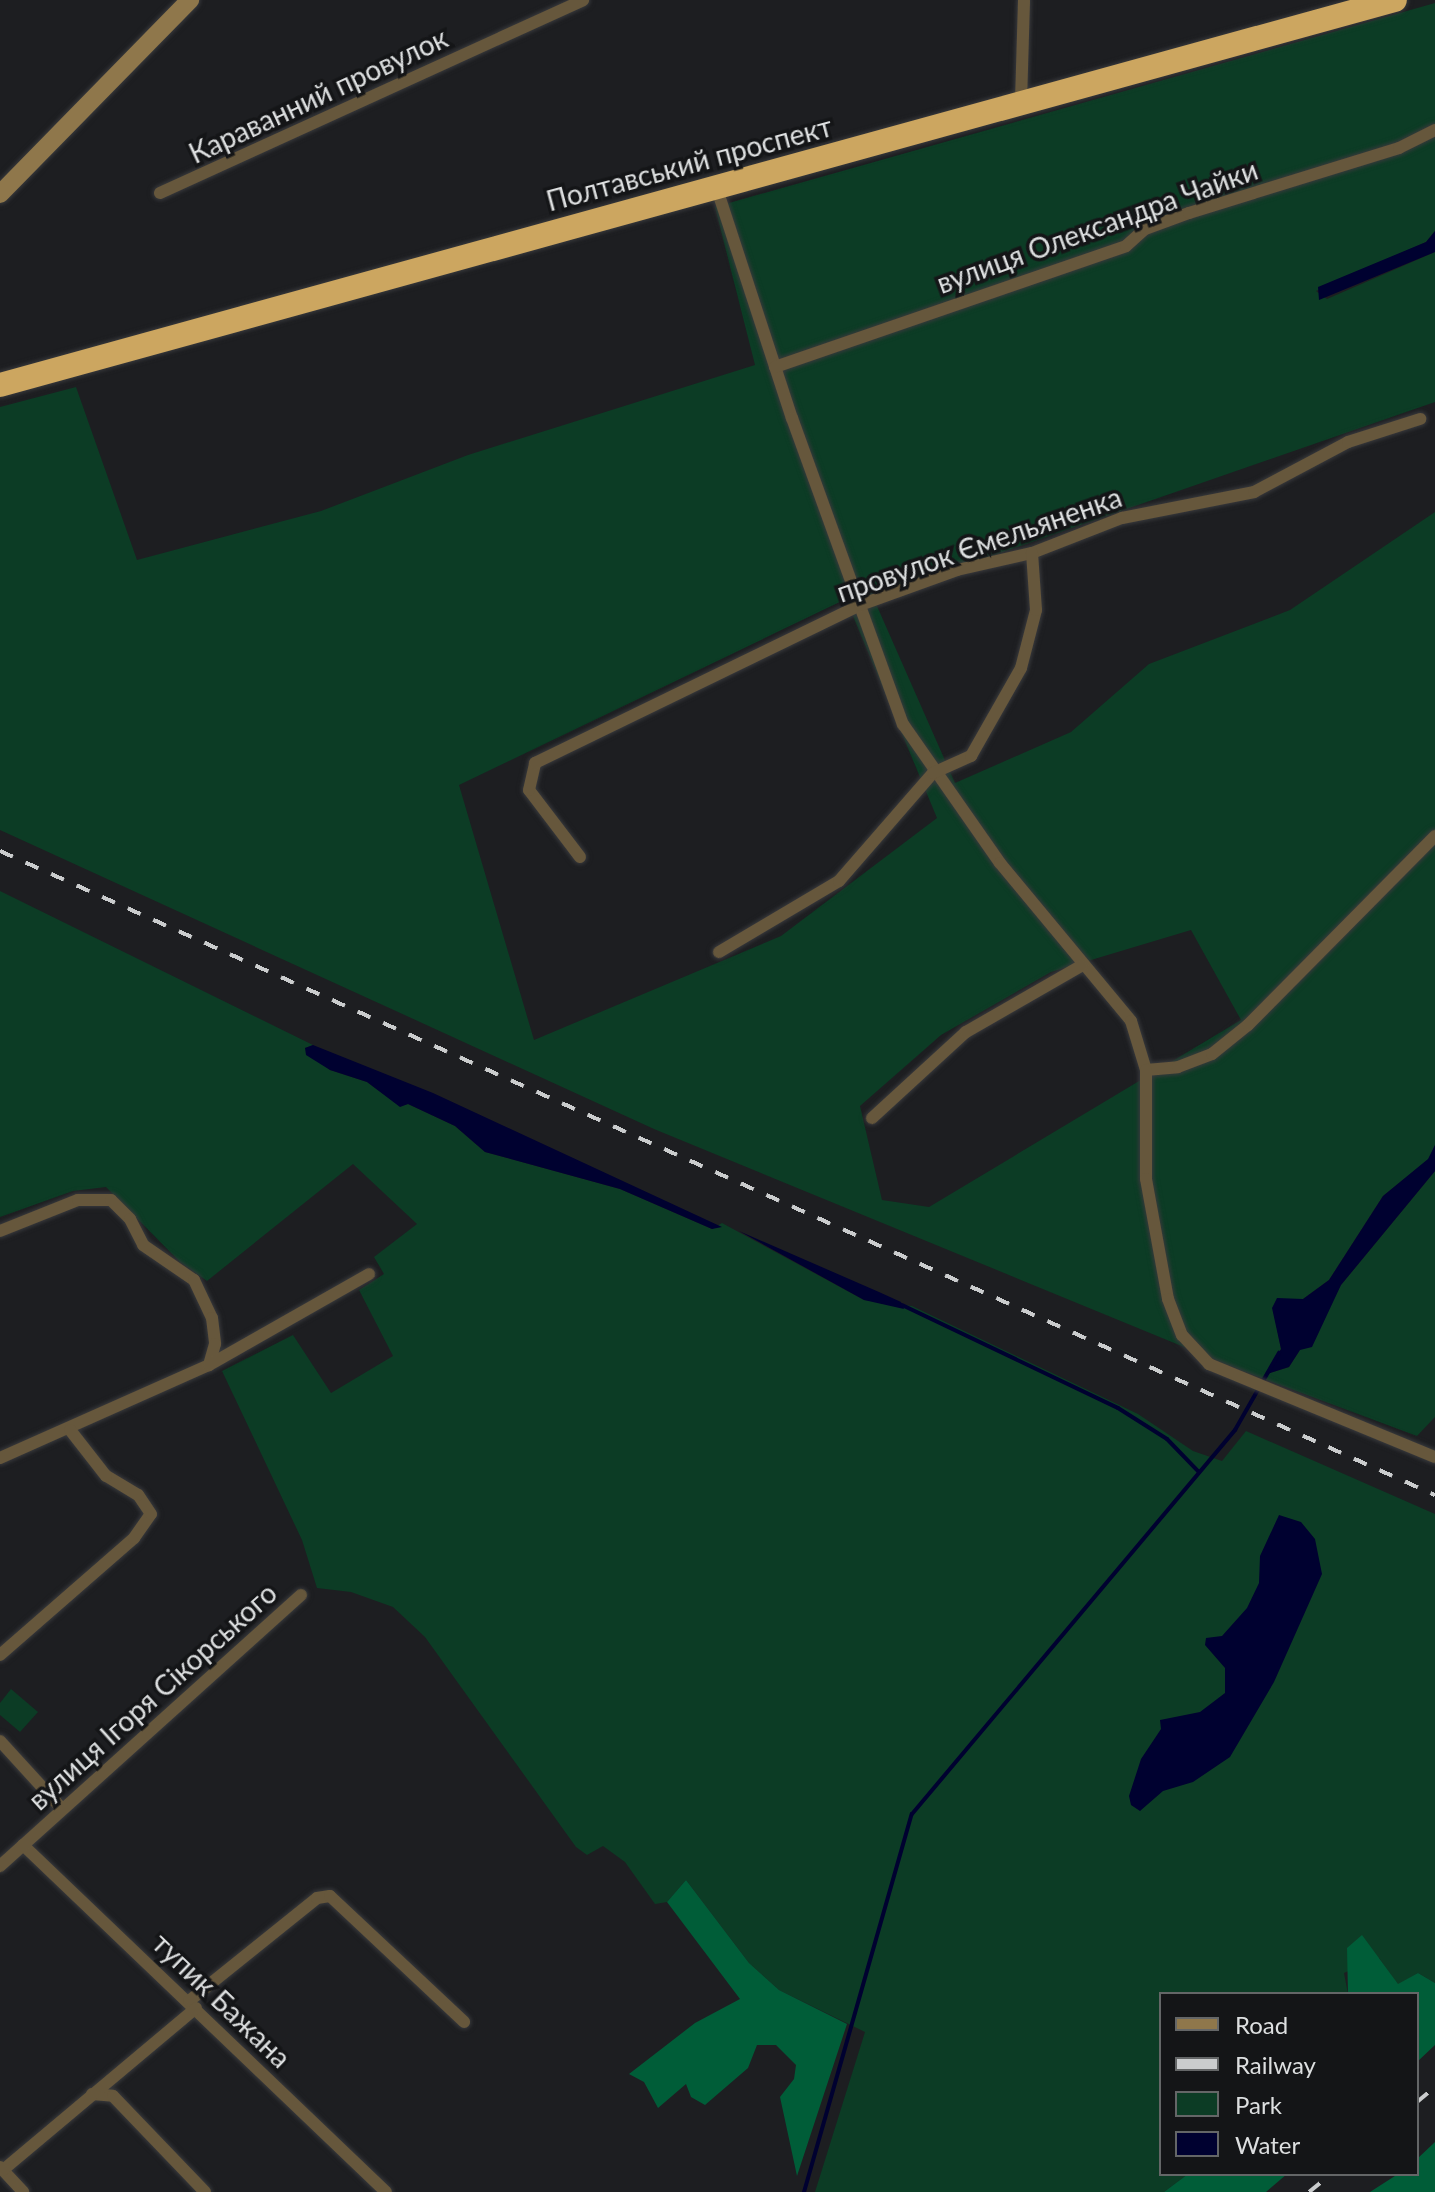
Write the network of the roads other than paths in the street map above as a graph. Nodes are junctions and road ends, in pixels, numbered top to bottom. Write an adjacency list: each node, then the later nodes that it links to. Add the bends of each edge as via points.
1 (190, 0): 9 (street)
2 (583, 0): 8 (street, Караванний провулок)
3 (1024, 0): 5 (street)
4 (1395, 0): 5 (highway, Полтавський проспект)
5 (1021, 102): 7 (highway, Полтавський проспект)
6 (1435, 130): 10 (street, вулиця Олександра Чайки, via 1399,148 1189,213 1145,229 1126,246)
7 (716, 186): 10 (street); 11 (highway, Полтавський проспект)
8 (160, 193)
9 (0, 194)
10 (775, 367): 14 (street)
11 (0, 385)
12 (1420, 419): 13 (street, провулок Ємельяненка, via 1348,442 1254,492 1122,518)
13 (1032, 553): 14 (street, провулок Ємельяненка, via 957,570); 15 (street, via 1036,610 1021,668 971,756)
14 (860, 605): 15 (street, via 903,724); 17 (street, провулок Ємельяненка, via 535,763 529,790)
15 (933, 773): 18 (street, via 839,881); 19 (street)
16 (1435, 836): 20 (street, via 1248,1025 1212,1054 1178,1067)
17 (580, 857)
18 (719, 952)
19 (1081, 966): 20 (street, via 1131,1021); 21 (street, via 966,1032)
20 (1146, 1070): 26 (street, via 1146,1179 1168,1299 1182,1335 1209,1364)
21 (872, 1118)
22 (0, 1231): 24 (street, via 78,1200 111,1200 130,1219 143,1245 194,1280 212,1318 215,1344)
23 (369, 1274): 24 (street)
24 (209, 1365): 25 (street)
25 (70, 1430): 27 (street); 29 (street, via 106,1476 138,1495 151,1514 134,1538)
26 (1435, 1457)
27 (0, 1458)
28 (301, 1595): 31 (street, вулиця Ігоря Сікорського)
29 (0, 1655)
30 (0, 1741): 31 (street)
31 (62, 1809): 32 (street, вулиця Ігоря Сікорського)
32 (23, 1845): 33 (street, вулиця Ігоря Сікорського); 34 (street, тупик Бажана)
33 (0, 1866)
34 (192, 2004): 35 (street, via 317,1898 330,1896); 36 (street); 40 (street, тупик Бажана)
35 (464, 2022)
36 (92, 2094): 37 (street); 39 (street, via 113,2096)
37 (2, 2168): 38 (street)
38 (23, 2192)
39 (205, 2192)
40 (386, 2192)

